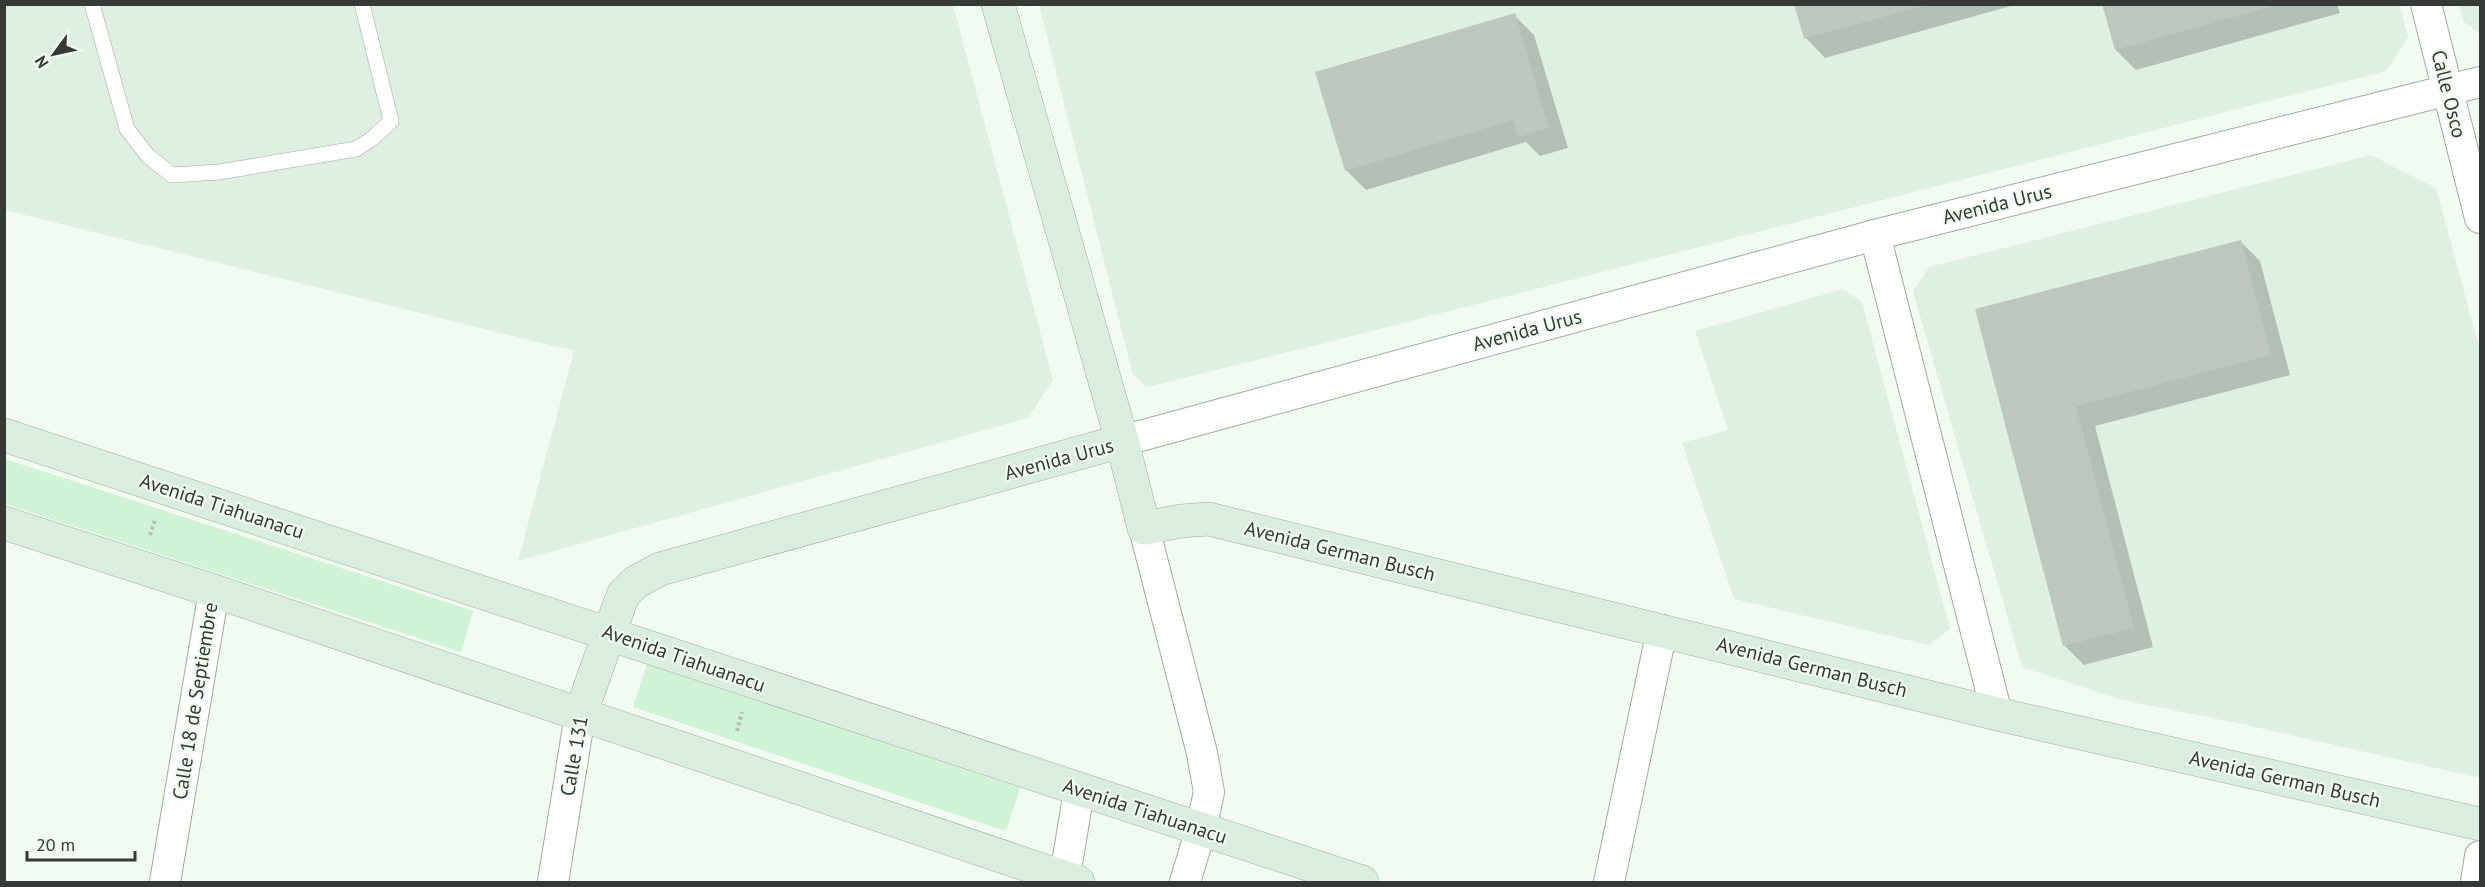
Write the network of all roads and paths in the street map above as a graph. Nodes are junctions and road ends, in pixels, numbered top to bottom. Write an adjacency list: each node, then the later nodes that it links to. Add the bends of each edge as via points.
1 (92, 4): 2 (lane, via 127,129 148,156 172,175 219,172 356,149 373,138 391,121)
2 (362, 4)
3 (998, 4): 10 (main road)
4 (2427, 4): 6 (street, Calle Osco)
5 (2481, 82): 6 (street, Avenida Urus)
6 (2448, 91): 7 (street, Calle Osco); 8 (street, Avenida Urus)
7 (2481, 218)
8 (1875, 235): 10 (street, Avenida Urus); 19 (street)
9 (4, 435): 11 (main road, Avenida Tiahuanacu)
10 (1122, 441): 13 (main road); 17 (main road, Avenida Urus, via 660,569 636,582 623,595)
11 (166, 488): 14 (path); 17 (main road, Avenida Tiahuanacu)
12 (4, 523): 14 (main road)
13 (1144, 528): 16 (main road, Avenida German Busch, via 1209,519); 24 (street, via 1202,753 1209,792)
14 (140, 567): 15 (main road)
15 (214, 591): 20 (main road); 27 (street, Calle 18 de Septiembre)
16 (1662, 630): 19 (main road, Avenida German Busch); 31 (street)
17 (608, 632): 18 (main road, Avenida Tiahuanacu); 20 (main road, Calle 131)
18 (750, 680): 21 (path); 22 (main road, Avenida Tiahuanacu)
19 (1997, 714): 23 (main road, Avenida German Busch)
20 (580, 716): 21 (main road); 28 (street, Calle 131)
21 (728, 765): 26 (main road)
22 (1079, 791): 24 (main road, Avenida Tiahuanacu); 26 (street)
23 (2481, 824)
24 (1201, 829): 29 (street); 30 (main road, Avenida Tiahuanacu)
25 (2481, 855): 32 (street)
26 (1069, 881)
27 (165, 882)
28 (553, 882)
29 (1185, 882)
30 (1362, 882)
31 (1609, 882)
32 (2476, 882)

